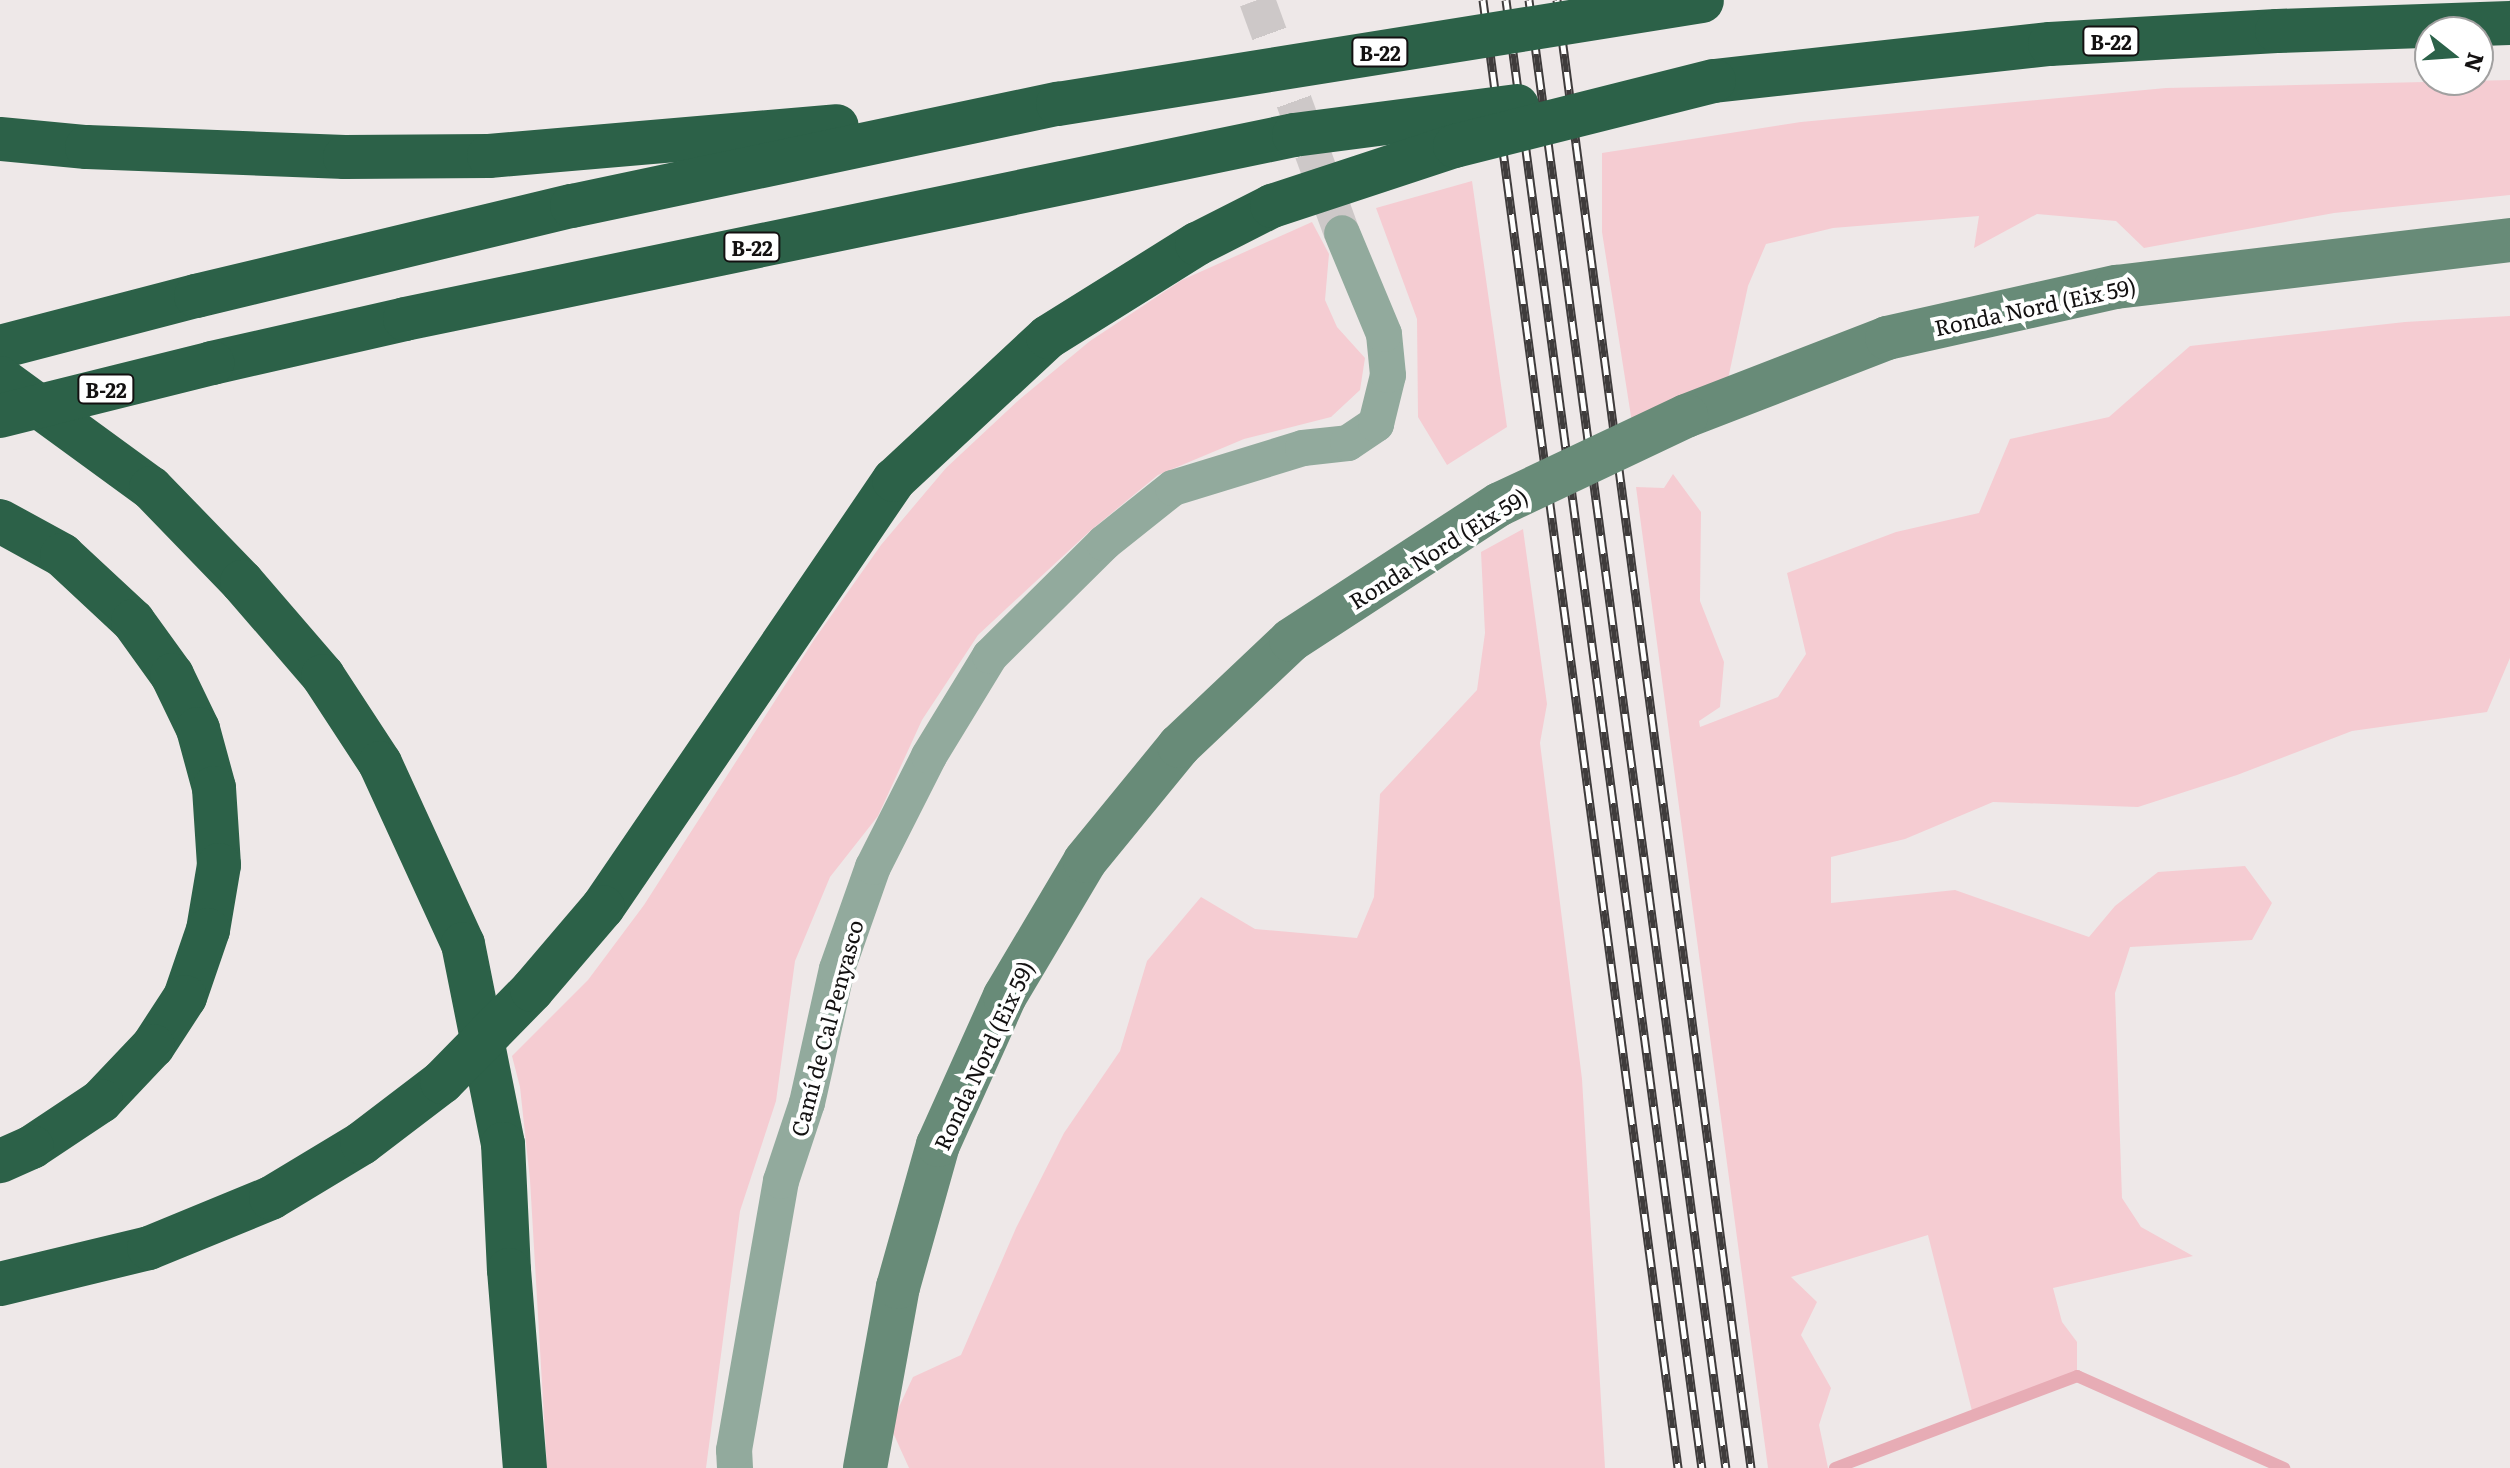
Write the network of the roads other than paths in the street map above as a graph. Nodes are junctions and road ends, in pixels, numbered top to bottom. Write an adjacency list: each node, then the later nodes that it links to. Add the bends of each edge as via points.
1 (1713, 0): 2 (highway, B-22)
2 (1702, 1): 5 (highway, B-22, bridge)
3 (2510, 23): 4 (highway, B-22, via 2050,44)
4 (1714, 81): 11 (highway, B-22, bridge, via 1294,135 437,312); 14 (highway, bridge, via 1455,146 1272,206 1197,244 1048,337 894,480 603,907 442,1082 362,1143 271,1198 149,1248)
5 (1058, 104): 6 (highway, via 489,156 345,157); 9 (highway, B-22, via 572,206)
6 (0, 139)
7 (1342, 233): 16 (street, Camí de Cal Penyasco, via 1384,334 1388,375 1376,424 1348,443 1303,448 1173,488 1104,543 990,656 929,756 873,867 837,969 807,1103 781,1181)
8 (2510, 240): 17 (main road, Ronda Nord (Eix 59), bridge, via 2116,287 1887,338 1686,416 1500,504 1291,640 1179,746 1085,861 1005,996 938,1145 898,1287)
9 (0, 347)
10 (0, 378): 15 (highway, via 151,488 323,676 380,763 463,944 503,1144)
11 (0, 416)
12 (0, 521): 13 (highway, via 62,555 133,621 172,675 198,729 214,788 219,865 208,930 185,997 153,1046 101,1101 32,1147)
13 (0, 1161)
14 (0, 1284)
15 (525, 1468)
16 (735, 1468)
17 (865, 1468)

